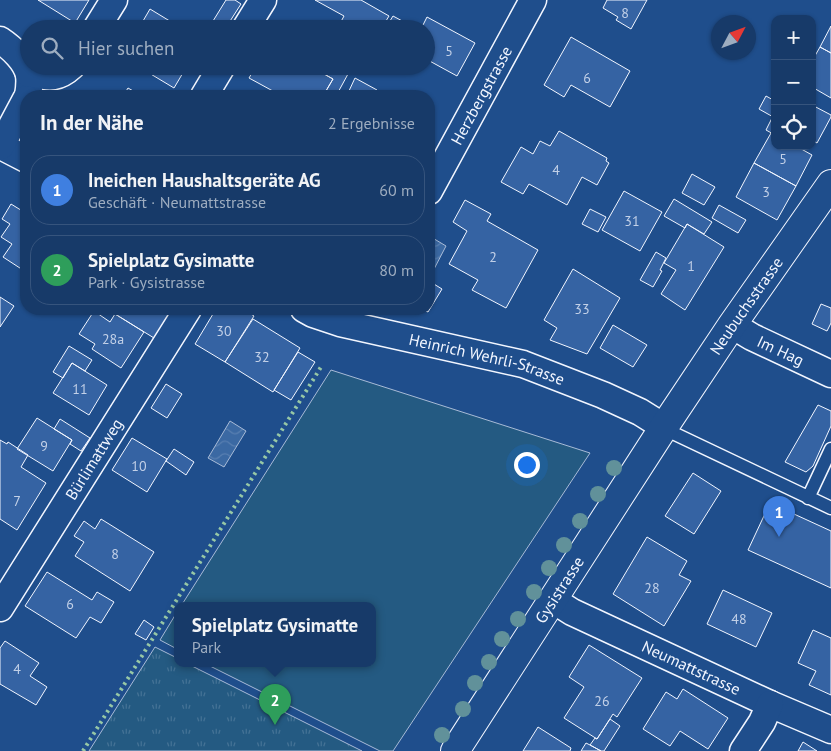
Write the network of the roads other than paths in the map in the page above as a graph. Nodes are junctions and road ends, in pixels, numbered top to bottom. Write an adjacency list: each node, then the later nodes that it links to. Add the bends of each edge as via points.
1 (114, 0): 4 (street)
2 (263, 0): 5 (street)
3 (533, 0): 16 (street, Herzbergstrasse)
4 (102, 20)
5 (251, 20)
6 (0, 40): 7 (street)
7 (20, 58)
8 (24, 75): 11 (street)
9 (60, 75): 11 (street)
10 (217, 75): 12 (street)
11 (28, 90)
12 (208, 90)
13 (20, 106): 14 (street)
14 (0, 146): 15 (street)
15 (20, 156)
16 (435, 180)
17 (831, 184): 21 (street, Neubuchsstrasse)
18 (184, 315): 28 (street, Bürlimattweg)
19 (316, 315): 20 (street, Heinrich Wehrli-Strasse, via 340,324)
20 (362, 318): 23 (street, Heinrich Wehrli-Strasse, via 512,360 633,409)
21 (732, 325): 22 (street, Im Hag); 23 (street, Neubuchsstrasse)
22 (831, 374)
23 (664, 426): 25 (lane); 27 (street, Gysistrasse)
24 (831, 449): 25 (lane)
25 (808, 498): 26 (lane)
26 (831, 508)
27 (553, 600): 29 (street, Neumattstrasse, via 572,612); 31 (street, Gysistrasse)
28 (0, 608)
29 (770, 704): 30 (street, Neumattstrasse); 32 (street)
30 (831, 730)
31 (455, 751)
32 (743, 751)

